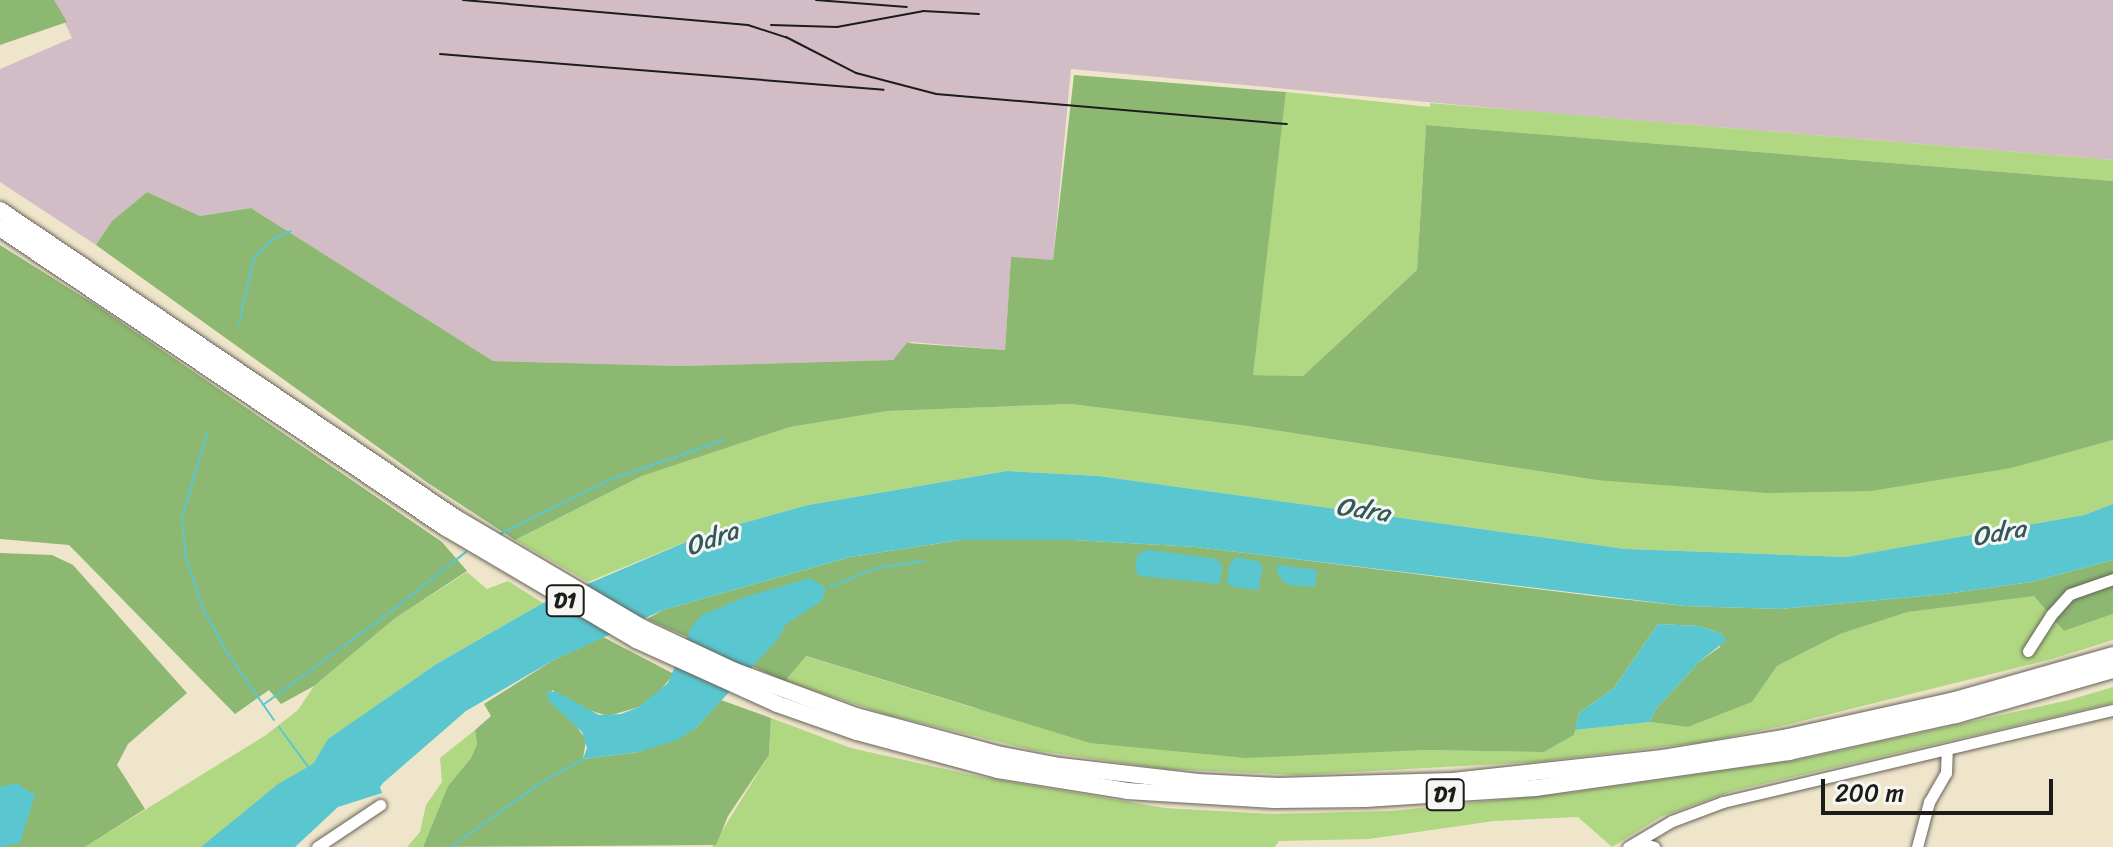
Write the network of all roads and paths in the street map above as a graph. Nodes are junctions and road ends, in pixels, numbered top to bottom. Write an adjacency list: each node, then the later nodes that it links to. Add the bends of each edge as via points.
1 (0, 210): 3 (highway, D1)
2 (0, 228): 3 (highway, D1)
3 (370, 468): 8 (highway, D1, via 503,565 582,611 691,667)
4 (2113, 579): 5 (street, via 2070,594)
5 (2028, 651)
6 (2113, 655): 8 (highway, D1, via 1955,700 1788,737 1541,772 1360,785 1198,782 1060,766 940,741)
7 (2113, 670): 8 (highway, D1, via 1956,715 1789,752 1536,788 1365,799 1197,797 1059,781 936,755)
8 (779, 697)
9 (2113, 710): 10 (street)
10 (1947, 750): 12 (street, via 1723,802 1672,821); 15 (street, via 1946,773 1929,802)
11 (380, 805): 13 (street)
12 (1633, 844): 14 (street)
13 (317, 847)
14 (1654, 847)
15 (1917, 847)

